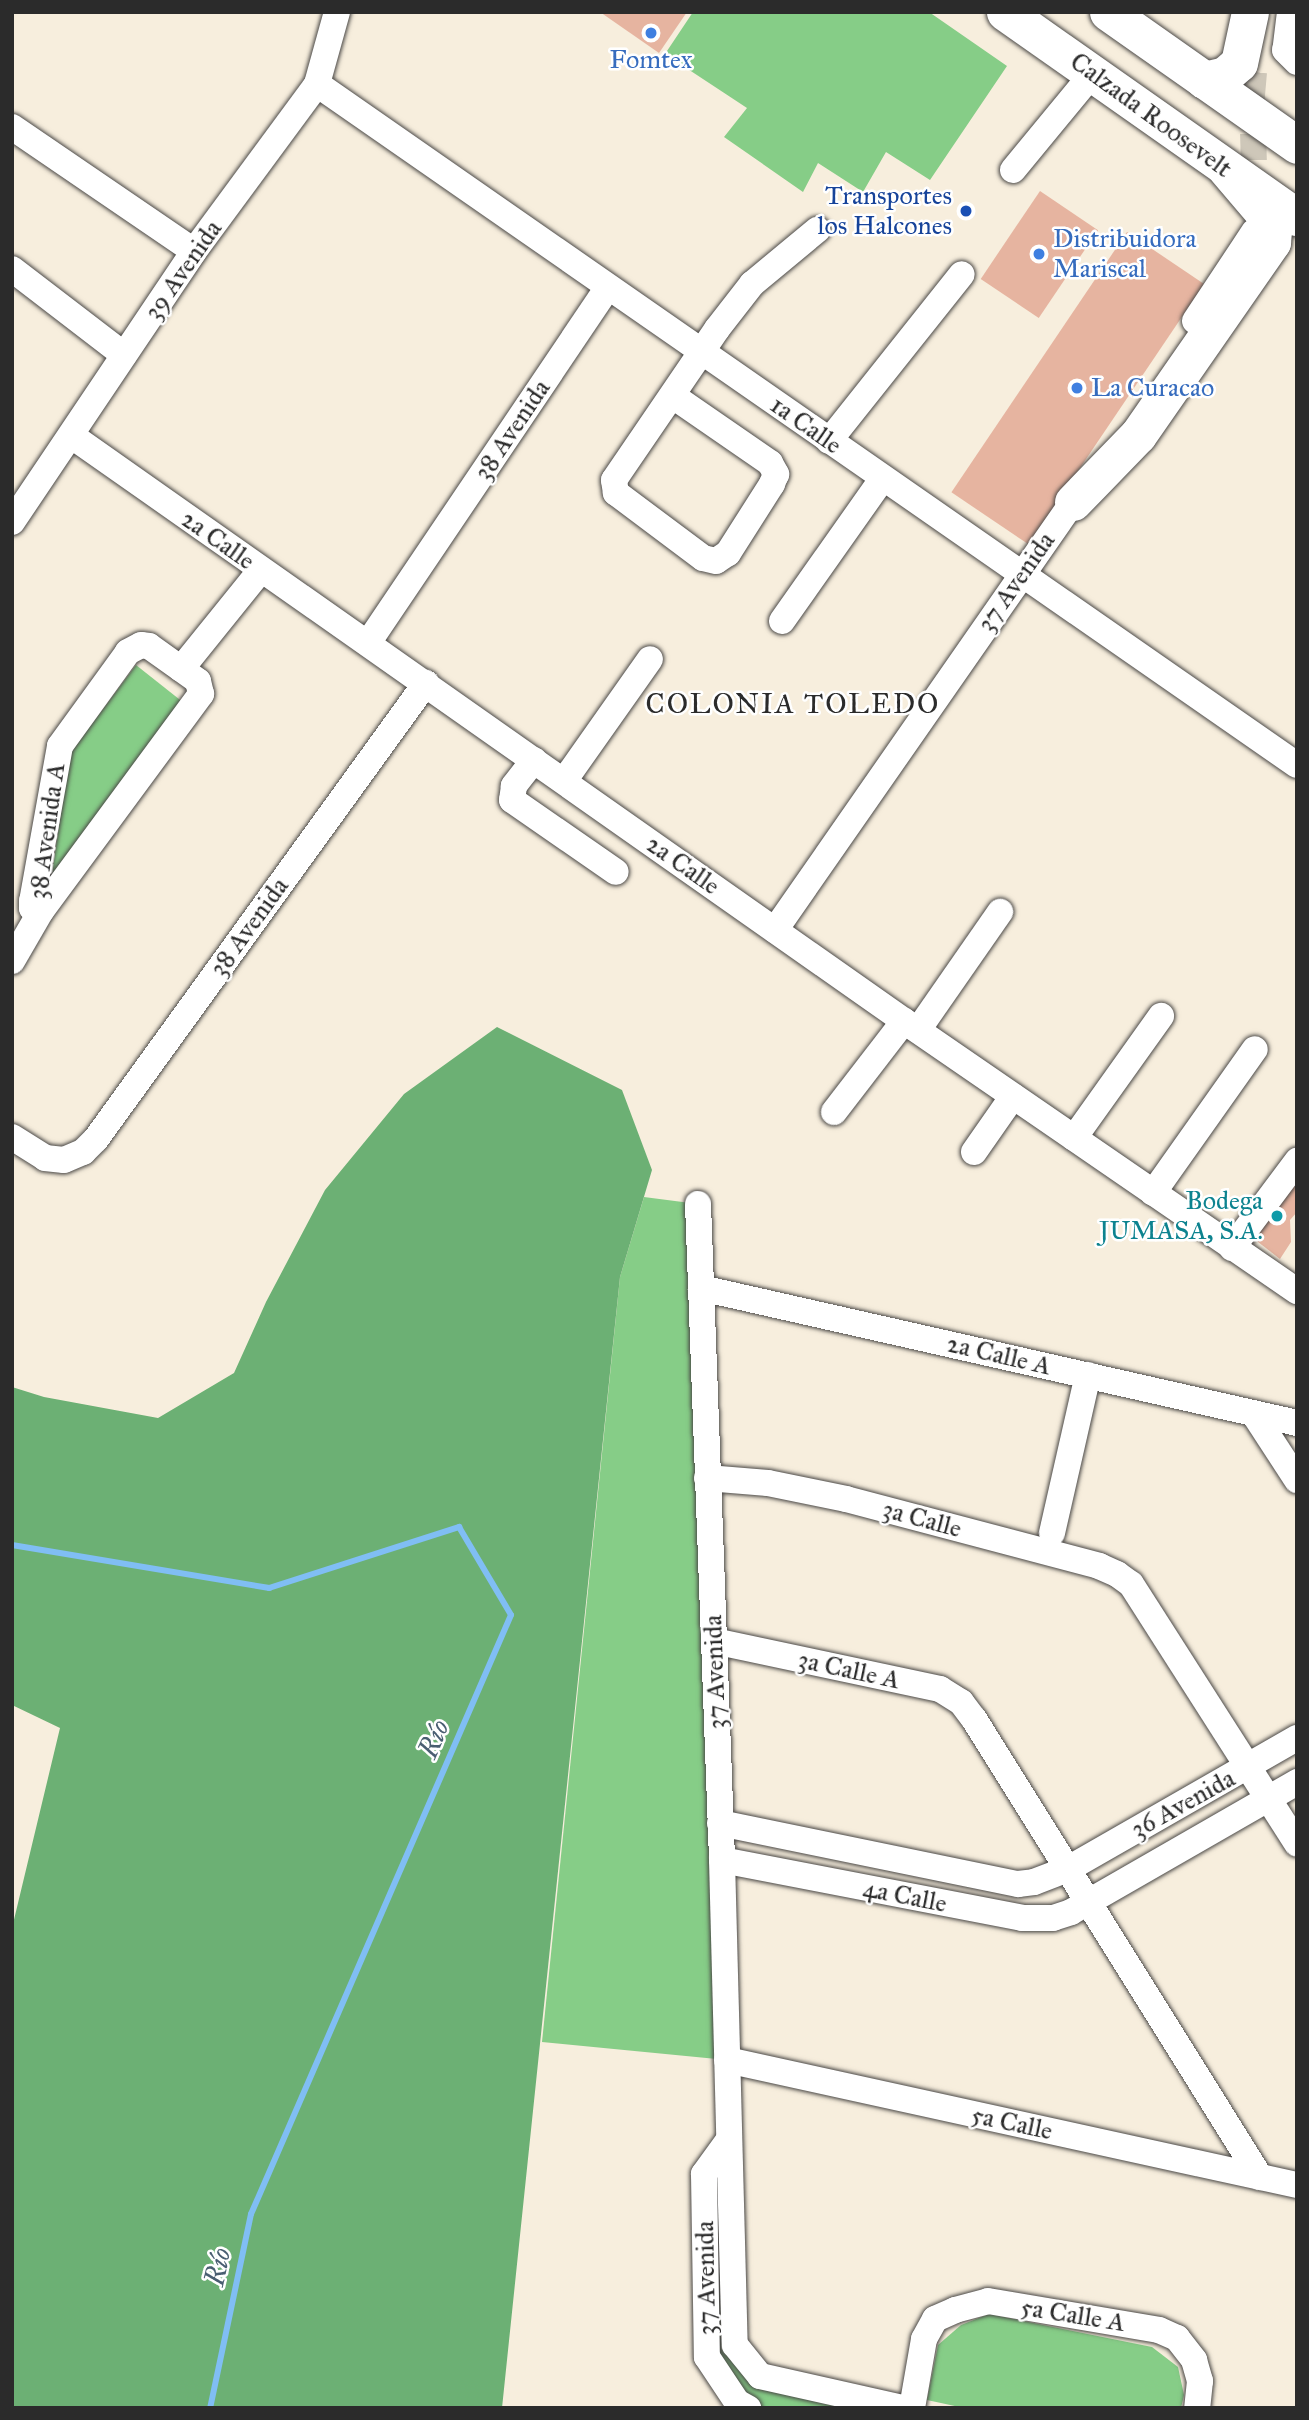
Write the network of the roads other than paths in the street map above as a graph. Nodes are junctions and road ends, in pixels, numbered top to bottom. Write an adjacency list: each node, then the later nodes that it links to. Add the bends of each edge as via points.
1 (337, 12): 11 (street, 39 Avenida)
2 (1005, 12): 9 (highway, Calzada Roosevelt)
3 (1108, 12): 10 (highway)
4 (1250, 12): 10 (highway, via 1239,63 1224,75)
5 (1265, 12): 8 (street)
6 (1290, 12): 7 (street, via 1285,50)
7 (1297, 62)
8 (1254, 72)
9 (1093, 73): 14 (highway, Calzada Roosevelt); 15 (street)
10 (1204, 80): 13 (highway)
11 (317, 84): 19 (street, 39 Avenida); 22 (street, 1a Calle)
12 (12, 127): 19 (street)
13 (1297, 145)
14 (1226, 169): 16 (highway, Calzada Roosevelt); 29 (highway, via 1267,217 1272,242 1138,435)
15 (1013, 170)
16 (1297, 217)
17 (817, 230): 23 (street, via 752,284)
18 (1254, 232): 29 (street, 37 Avenida)
19 (194, 251): 24 (street, 39 Avenida)
20 (12, 270): 24 (street)
21 (962, 274): 27 (street)
22 (608, 287): 23 (street, 1a Calle); 34 (street, 38 Avenida)
23 (701, 352): 25 (street); 27 (street, 1a Calle)
24 (124, 355): 26 (street, 39 Avenida)
25 (673, 396): 25 (street, via 618,473 616,494 703,558 716,561 728,554 776,474 769,463)
26 (72, 436): 30 (street, 39 Avenida); 31 (street, 2a Calle)
27 (829, 441): 28 (street, 1a Calle)
28 (883, 478): 32 (street, 1a Calle); 33 (street)
29 (1073, 502): 32 (street, 37 Avenida)
30 (12, 522)
31 (261, 570): 34 (street, 2a Calle); 36 (street)
32 (1021, 574): 39 (street, 1a Calle); 44 (street, 37 Avenida)
33 (782, 621)
34 (368, 643): 37 (street, 2a Calle)
35 (650, 659): 40 (street)
36 (181, 669): 42 (street, 38 Avenida A, via 201,684 201,694); 42 (street, 38 Avenida A, via 149,646 135,647 60,746 32,901 32,908)
37 (426, 683): 38 (street, 2a Calle); 51 (street, 38 Avenida, via 96,1139 83,1152 64,1160 45,1158)
38 (534, 760): 40 (street, 2a Calle); 41 (street, via 514,786 512,800)
39 (1297, 765)
40 (564, 781): 44 (street, 2a Calle)
41 (616, 872)
42 (41, 911): 45 (street)
43 (1000, 912): 47 (street)
44 (775, 930): 47 (street, 2a Calle)
45 (12, 961)
46 (1161, 1016): 52 (street)
47 (911, 1025): 49 (street, 2a Calle); 50 (street)
48 (1255, 1049): 55 (street)
49 (1013, 1096): 52 (street, 2a Calle); 53 (street)
50 (834, 1112)
51 (12, 1137)
52 (1074, 1138): 55 (street, 2a Calle)
53 (974, 1152)
54 (1297, 1161): 57 (street)
55 (1153, 1194): 57 (street, 2a Calle)
56 (698, 1204): 58 (street, 37 Avenida)
57 (1231, 1248): 59 (street, 2a Calle)
58 (701, 1287): 60 (street, 2a Calle A); 63 (street, 37 Avenida)
59 (1297, 1291)
60 (1088, 1375): 61 (street, 2a Calle A); 65 (street)
61 (1254, 1413): 62 (street, 2a Calle A); 64 (street)
62 (1297, 1423)
63 (707, 1478): 66 (street, 37 Avenida); 68 (street, 3a Calle, via 768,1483 846,1499 1099,1566 1130,1584)
64 (1297, 1480)
65 (1052, 1533)
66 (714, 1641): 71 (street, 37 Avenida); 74 (street, 3a Calle A, via 940,1689 961,1702)
67 (1297, 1738): 68 (street, 36 Avenida)
68 (1248, 1767): 70 (street); 74 (street, 36 Avenida)
69 (1297, 1782): 70 (street, 36 Avenida)
70 (1268, 1799): 72 (street); 75 (street, 36 Avenida)
71 (720, 1824): 73 (street, 37 Avenida); 74 (street, 4a Calle, via 1018,1884)
72 (1297, 1844)
73 (722, 1860): 75 (street, 4a Calle, via 1022,1918 1053,1918); 76 (street, 37 Avenida)
74 (1068, 1869): 75 (street, 3a Calle A)
75 (1087, 1903): 78 (street, 3a Calle A)
76 (727, 2060): 77 (street, 37 Avenida); 78 (street, 5a Calle)
77 (728, 2141): 80 (street, 37 Avenida, via 704,2174 707,2357 737,2402); 81 (street, 37 Avenida, via 735,2345 760,2376)
78 (1260, 2177): 79 (street, 5a Calle)
79 (1297, 2185)
80 (748, 2408)
81 (903, 2408)
82 (912, 2408): 83 (street, 5a Calle A, via 924,2339 935,2319 988,2301 1159,2330 1177,2338 1194,2360 1200,2381)
83 (1197, 2408)

